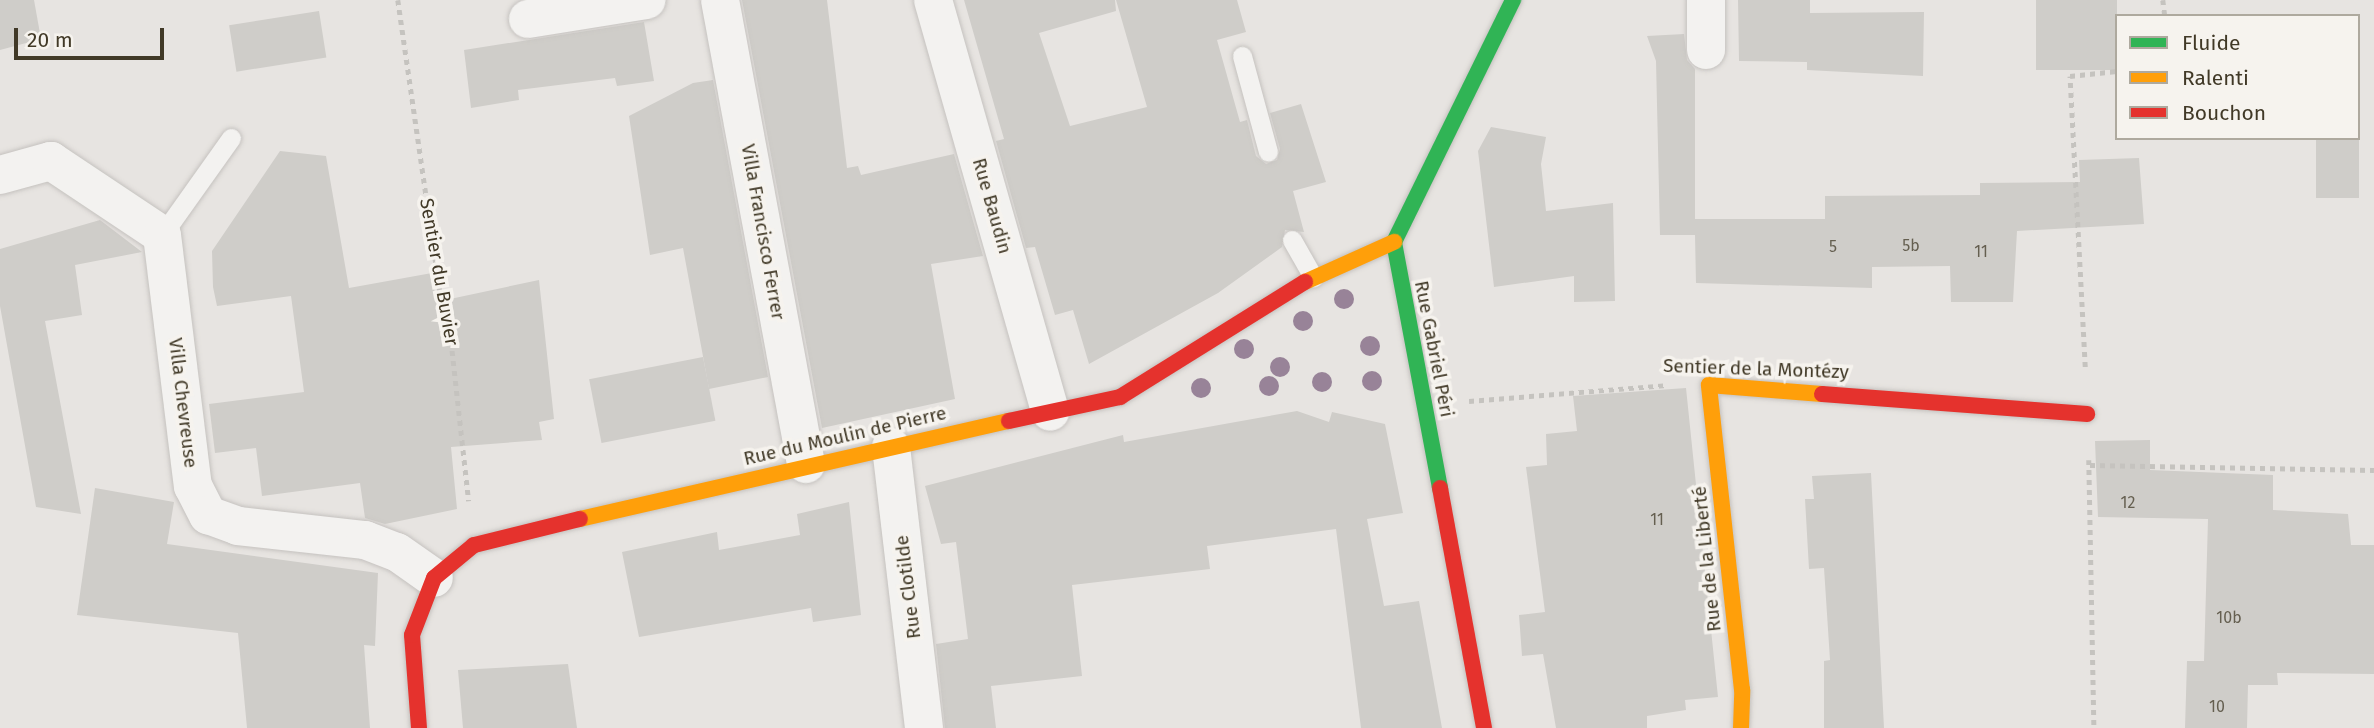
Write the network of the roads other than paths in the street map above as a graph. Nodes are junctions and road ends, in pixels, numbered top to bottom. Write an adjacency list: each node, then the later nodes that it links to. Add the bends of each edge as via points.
1 (646, 0): 6 (street)
2 (720, 0): 20 (street, Villa Francisco Ferrer)
3 (933, 0): 17 (street, Rue Baudin)
4 (1513, 0): 14 (street)
5 (1706, 0): 7 (street)
6 (528, 19)
7 (1706, 50)
8 (1242, 56): 10 (lane)
9 (231, 138): 12 (lane)
10 (1268, 152)
11 (0, 176): 12 (street, via 51,161)
12 (162, 235): 21 (street, Villa Chevreuse, via 199,505 223,523 365,540 397,552)
13 (1293, 240): 15 (lane)
14 (1394, 242): 15 (street, Rue du Moulin de Pierre); 24 (street, Rue Gabriel Péri)
15 (1313, 277): 17 (street, Rue du Moulin de Pierre, via 1120,397)
16 (1709, 385): 18 (street, Sentier de la Montézy); 25 (street, Rue de la Liberté, via 1742,690)
17 (1051, 412): 19 (street, Rue du Moulin de Pierre)
18 (2087, 414)
19 (891, 447): 20 (street, Rue du Moulin de Pierre); 23 (street, Rue Clotilde)
20 (806, 464): 21 (street, Rue du Moulin de Pierre, via 474,545)
21 (434, 578): 22 (street, Rue du Moulin de Pierre, via 412,635)
22 (419, 728)
23 (924, 728)
24 (1484, 728)
25 (1741, 728)

